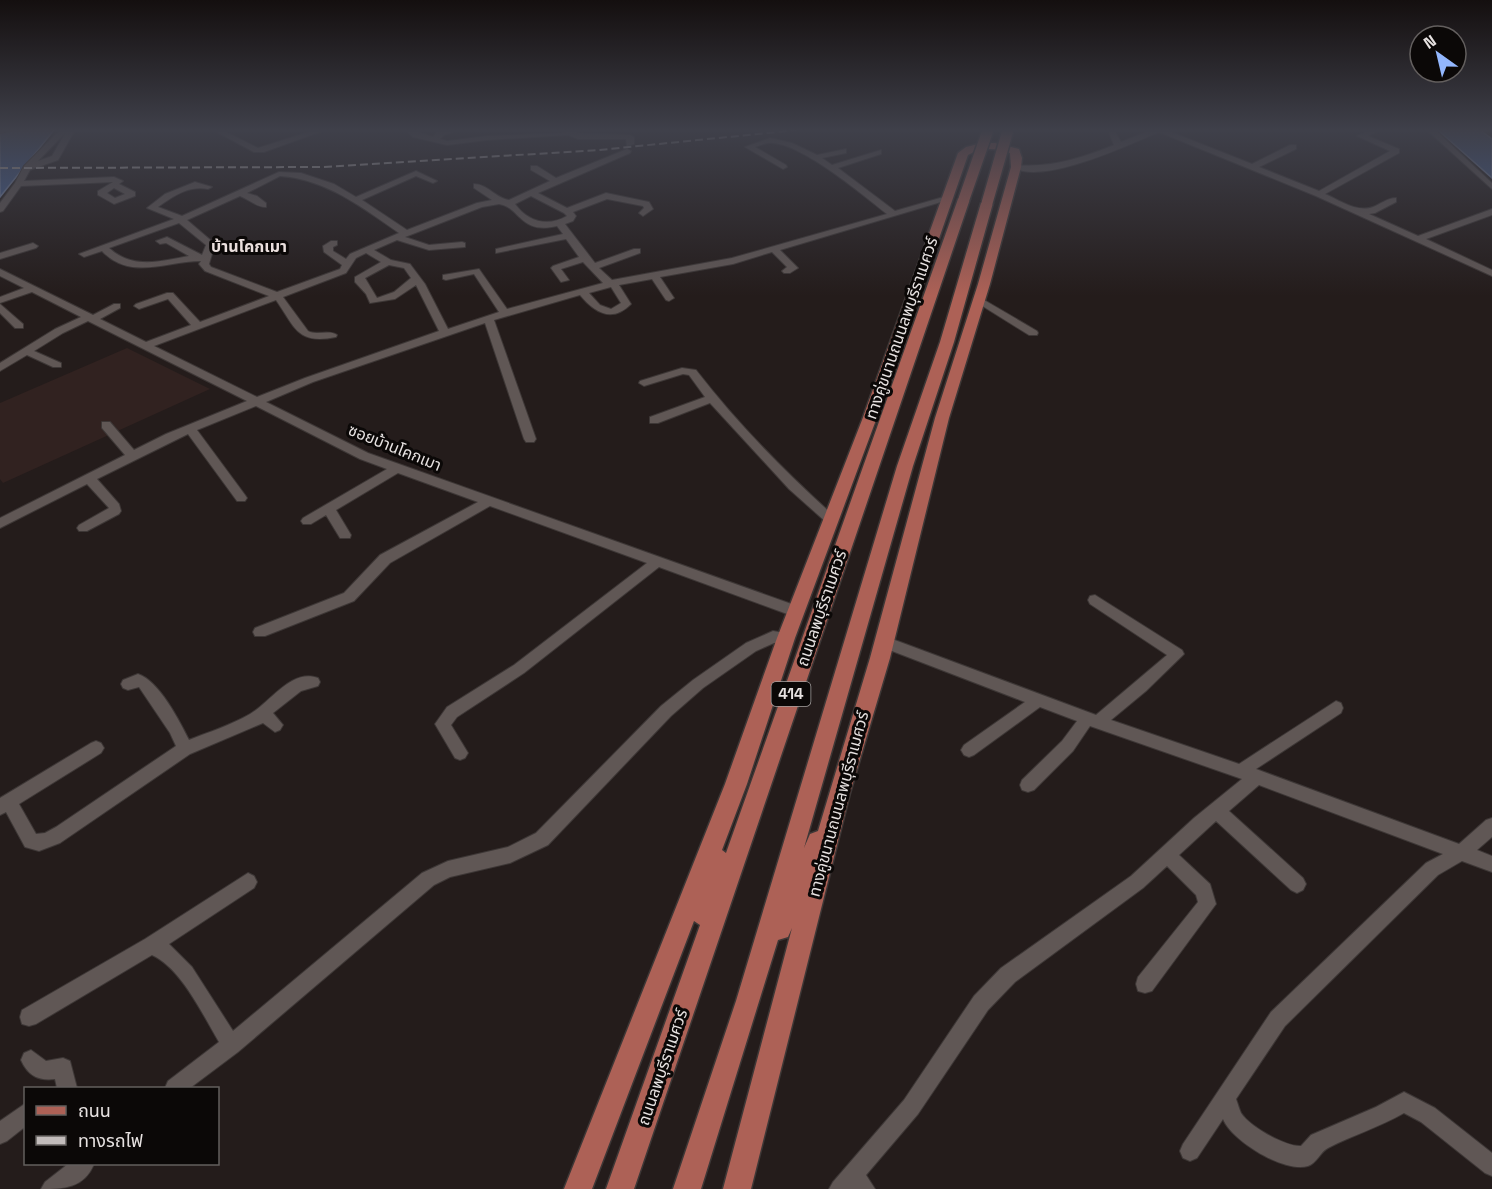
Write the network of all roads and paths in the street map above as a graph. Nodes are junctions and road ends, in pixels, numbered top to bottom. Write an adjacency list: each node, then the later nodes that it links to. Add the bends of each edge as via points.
1 (18, 185): 26 (street)
2 (192, 185): 32 (street, via 152,208)
3 (201, 185): 16 (street)
4 (255, 185): 17 (street)
5 (330, 185): 21 (street)
6 (387, 185): 21 (street)
7 (547, 185): 18 (street)
8 (855, 185): 31 (street)
9 (958, 185): 20 (main road, ทางคู่ขนานถนนลพบุรีราเมศวร์ / 414)
10 (962, 185): 20 (main road, ถนนลพบุรีราเมศวร์ / 414, bridge)
11 (992, 185): 81 (main road, 414, bridge)
12 (1011, 185): 66 (main road, ทางคู่ขนานถนนลพบุรีราเมศวร์)
13 (1298, 185): 19 (street)
14 (1334, 185): 19 (street)
15 (477, 186): 23 (street)
16 (208, 187)
17 (239, 193): 25 (street); 32 (street)
18 (532, 193): 24 (street); 27 (street)
19 (1319, 194): 28 (street)
20 (956, 199): 31 (street); 80 (main road, ถนนลพบุรีราเมศวร์ / 414); 91 (main road, ทางคู่ขนานถนนลพบุรีราเมศวร์ / 414)
21 (356, 200): 34 (street)
22 (1393, 200): 28 (street, via 1372,211)
23 (499, 201): 24 (street); 34 (street)
24 (510, 203): 33 (street, via 525,222 536,226)
25 (263, 205)
26 (0, 209)
27 (567, 211): 30 (street, via 606,196 646,204 649,209); 33 (street, via 572,216)
28 (1358, 211): 36 (street)
29 (1492, 212): 36 (street)
30 (644, 213)
31 (892, 213): 42 (street)
32 (179, 220): 41 (street); 48 (street, via 211,244)
33 (559, 223): 35 (street)
34 (402, 235): 39 (street, via 428,249); 43 (street)
35 (567, 236): 44 (street); 49 (street)
36 (1418, 239): 55 (street)
37 (160, 242): 48 (street, via 167,240)
38 (334, 243): 51 (street, via 328,246 329,252)
39 (462, 244)
40 (33, 246): 47 (street)
41 (104, 247): 46 (street); 48 (street, via 111,255 130,263 156,267)
42 (774, 249): 53 (street, via 793,267); 56 (street)
43 (367, 250): 50 (street); 51 (street, via 353,256)
44 (499, 251)
45 (637, 251): 52 (street)
46 (84, 254)
47 (0, 256)
48 (203, 256): 63 (street, via 208,270)
49 (585, 258): 52 (street); 59 (street, via 556,268)
50 (388, 262): 58 (street, via 407,266); 58 (street, via 360,277 374,301 401,293)
51 (347, 264): 63 (street, via 343,271)
52 (592, 267): 60 (street)
53 (787, 271)
54 (0, 272): 61 (street, ซอยบ้านโคกเมา)
55 (1492, 273)
56 (655, 276): 60 (street); 64 (street)
57 (446, 277): 71 (street, via 476,271)
58 (416, 278): 77 (street)
59 (564, 280)
60 (612, 284): 62 (street); 62 (street, via 626,304 605,312 596,308)
61 (31, 289): 65 (street); 72 (street, ซอยบ้านโคกเมา)
62 (583, 292): 71 (street)
63 (278, 296): 70 (street); 79 (street, via 304,333)
64 (669, 298)
65 (0, 300)
66 (979, 300): 78 (street); 89 (main road, ทางคู่ขนานถนนลพบุรีราเมศวร์)
67 (117, 306): 72 (street)
68 (139, 306): 76 (street, via 170,295)
69 (0, 307): 75 (street)
70 (234, 313): 74 (street); 76 (street)
71 (505, 313): 73 (street)
72 (90, 318): 82 (street, ซอยบ้านโคกเมา); 83 (street)
73 (488, 318): 77 (street); 94 (street)
74 (239, 324)
75 (19, 326)
76 (198, 326): 82 (street)
77 (445, 333): 88 (street)
78 (1033, 333)
79 (332, 335)
80 (916, 339): 91 (main road); 139 (main road, ถนนลพบุรีราเมศวร์ / 414)
81 (947, 342): 89 (main road); 137 (main road, 414, via 905,466)
82 (147, 345): 88 (street, ซอยบ้านโคกเมา)
83 (26, 351): 84 (street); 85 (street)
84 (57, 365)
85 (0, 368)
86 (644, 383): 87 (street, via 688,371 696,375)
87 (712, 398): 90 (street); 102 (street)
88 (258, 401): 93 (street); 96 (street, ซอยบ้านโคกเมา, via 364,456)
89 (942, 418): 111 (main road, ทางคู่ขนานถนนลพบุรีราเมศวร์)
90 (654, 420)
91 (869, 420): 102 (main road, ทางคู่ขนานถนนลพบุรีราเมศวร์ / 414)
92 (106, 425): 95 (street)
93 (190, 429): 95 (street); 98 (street)
94 (530, 439)
95 (133, 456): 97 (street)
96 (397, 468): 99 (street, ซอยบ้านโคกเมา); 100 (street)
97 (89, 478): 101 (street); 104 (street, via 115,510)
98 (241, 498)
99 (489, 501): 106 (street, ซอยบ้านโคกเมา); 109 (street, via 385,559 349,597)
100 (328, 508): 103 (street); 105 (street)
101 (3, 517)
102 (830, 519): 108 (main road, ทางคู่ขนานถนนลพบุรีราเมศวร์ / 414)
103 (307, 521)
104 (83, 528)
105 (345, 535)
106 (657, 562): 108 (street, ซอยบ้านโคกเมา); 122 (street, via 519,669 452,712 443,724)
107 (1095, 600): 117 (street, via 1177,654 1141,687)
108 (795, 611): 110 (main road, ทางคู่ขนานถนนลพบุรีราเมศวร์ / 414)
109 (260, 632)
110 (786, 638): 124 (main road, ทางคู่ขนานถนนลพบุรีราเมศวร์ / 414); 140 (street, via 773,637 751,647 674,704 542,838 510,855 448,869 428,879)
111 (884, 642): 114 (street); 126 (main road, ทางคู่ขนานถนนลพบุรีราเมศวร์)
112 (313, 682): 116 (street, via 297,686)
113 (128, 684): 120 (street, via 144,682)
114 (1039, 700): 117 (street); 121 (street)
115 (1336, 708): 123 (street)
116 (263, 713): 118 (street); 120 (street)
117 (1093, 719): 123 (street); 125 (street)
118 (275, 725)
119 (96, 748): 127 (street)
120 (185, 749): 127 (street, via 44,842 31,841)
121 (969, 750)
122 (460, 753)
123 (1249, 774): 128 (street); 130 (street)
124 (736, 784): 139 (main road); 152 (main road, ทางคู่ขนานถนนลพบุรีราเมศวร์ / 414)
125 (1028, 785)
126 (839, 793): 137 (main road); 155 (main road, ทางคู่ขนานถนนลพบุรีราเมศวร์)
127 (5, 805)
128 (1216, 810): 131 (street); 134 (street)
129 (1492, 826): 130 (street)
130 (1461, 853): 132 (street); 144 (street, via 1432,869 1278,1019)
131 (1166, 854): 136 (street, via 1204,890 1207,904); 150 (street, via 1137,882 1008,975 981,1003 911,1107)
132 (1492, 864)
133 (248, 882): 135 (street)
134 (1297, 884)
135 (151, 945): 138 (street); 140 (street, via 162,948 174,960)
136 (1145, 984)
137 (748, 1001): 154 (main road, 414)
138 (29, 1017)
139 (674, 1029): 153 (main road, ถนนลพบุรีราเมศวร์ / 414)
140 (231, 1045): 143 (street)
141 (31, 1060): 142 (street, via 43,1071 63,1068)
142 (67, 1087)
143 (178, 1087)
144 (1226, 1098): 147 (street); 149 (street, via 1233,1119 1245,1133 1292,1157 1306,1156 1318,1143 1404,1101)
145 (24, 1115): 146 (street)
146 (0, 1134)
147 (1190, 1151)
148 (83, 1165): 151 (street)
149 (1492, 1166)
150 (852, 1185)
151 (52, 1189)
152 (578, 1189)
153 (620, 1189)
154 (687, 1189)
155 (737, 1189)

